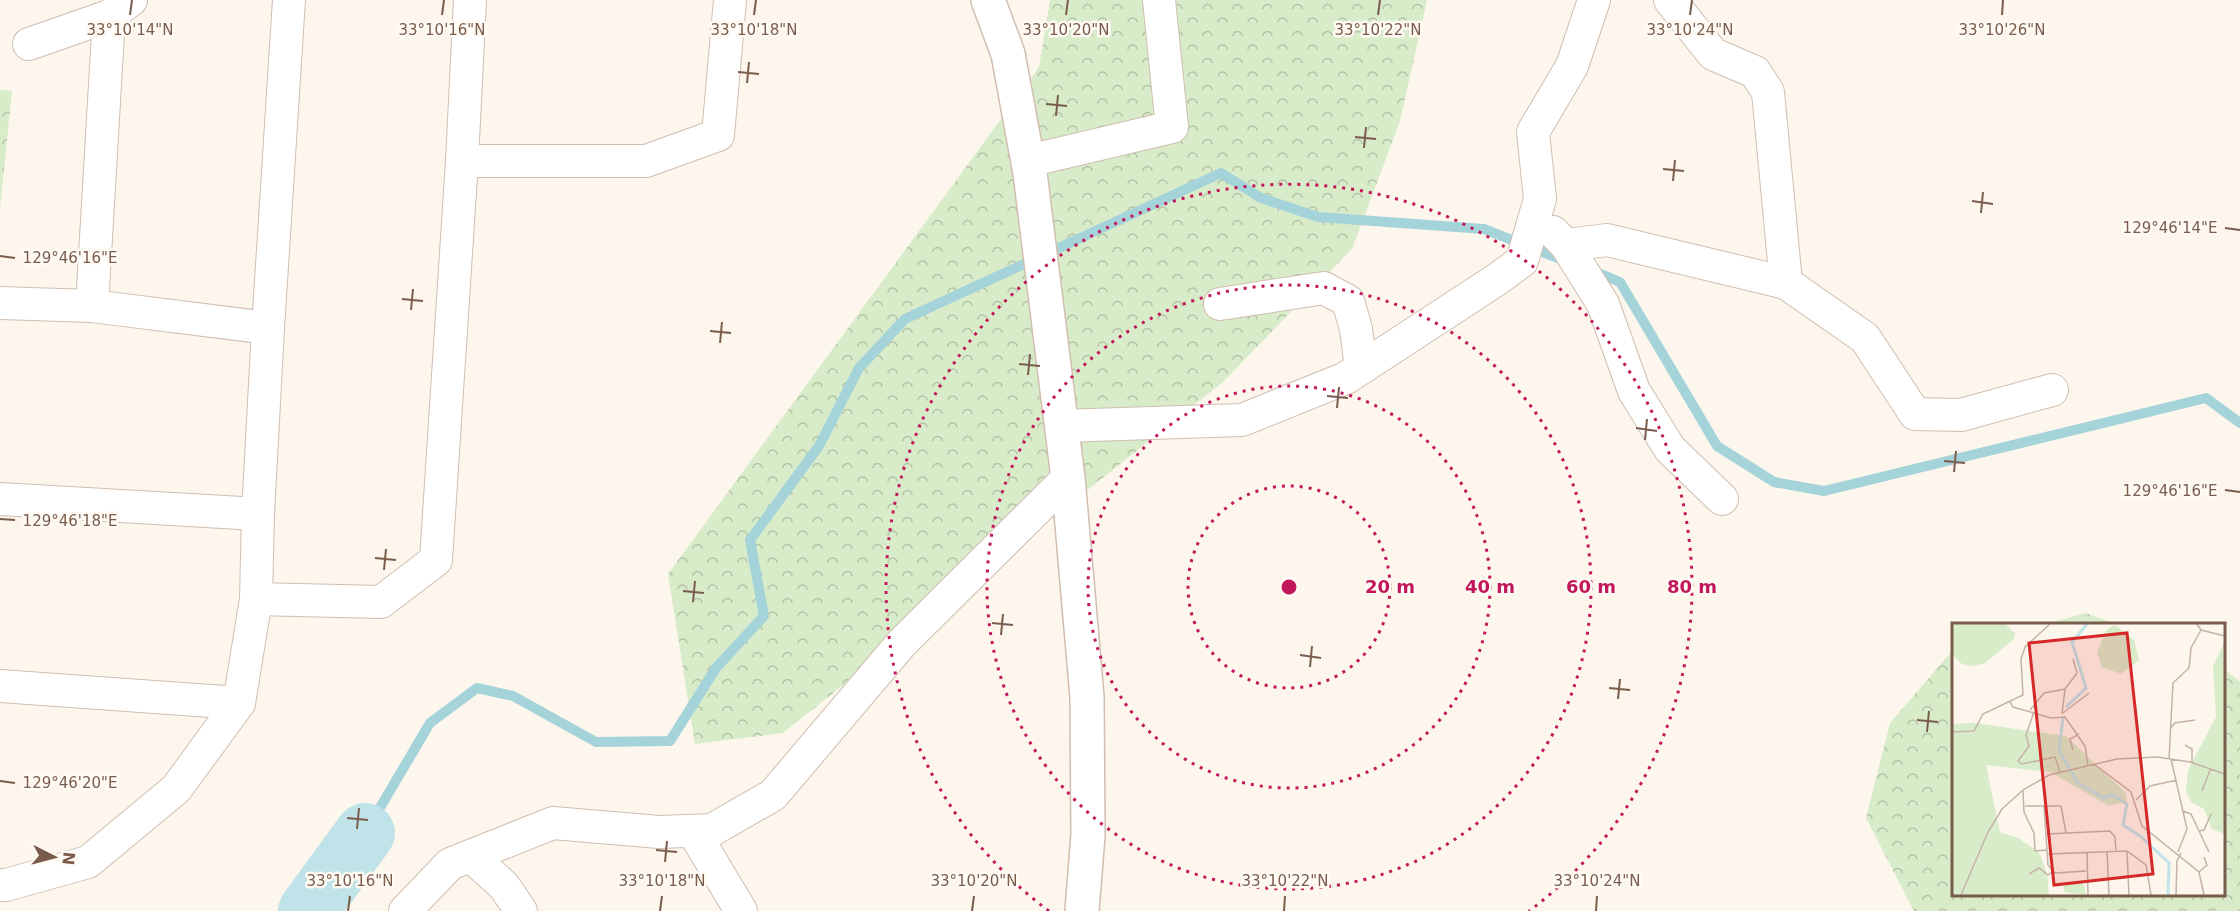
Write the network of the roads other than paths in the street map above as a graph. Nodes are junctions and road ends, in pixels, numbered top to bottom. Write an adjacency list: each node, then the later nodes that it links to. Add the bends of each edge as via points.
1 (289, 0): 18 (street)
2 (470, 0): 10 (street)
3 (730, 0): 10 (street, via 718,135 646,161)
4 (988, 0): 11 (street, via 1008,54)
5 (1159, 0): 11 (street, via 1172,127)
6 (1594, 0): 12 (street, via 1572,66 1533,132 1540,199)
7 (1670, 0): 14 (street, via 1713,54 1755,72 1767,92)
8 (123, 5): 9 (street); 17 (street)
9 (29, 44)
10 (462, 160): 26 (street, via 436,560 381,602)
11 (1029, 167): 21 (street)
12 (1534, 219): 13 (street); 19 (street, via 1522,261)
13 (1567, 247): 14 (street, via 1607,240); 24 (street, via 1603,304 1634,391 1670,449)
14 (1786, 283): 20 (street, via 1865,338 1914,414 1961,415)
15 (0, 303): 17 (street)
16 (1220, 304): 19 (street, via 1324,288 1348,301)
17 (92, 306): 18 (street)
18 (268, 328): 25 (street)
19 (1361, 368): 21 (street, via 1346,378 1242,420)
20 (2052, 390)
21 (1061, 426): 22 (street)
22 (1068, 478): 29 (street, via 901,644 773,795 712,830); 35 (street, via 1087,697 1088,835)
23 (0, 499): 25 (street)
24 (1722, 499)
25 (258, 513): 26 (street)
26 (256, 599): 28 (street)
27 (0, 686): 28 (street)
28 (238, 703): 31 (street, via 176,789 88,862)
29 (693, 831): 30 (street, via 553,824); 34 (street)
30 (471, 856): 32 (street, via 450,864); 33 (street, via 504,886)
31 (0, 885)
32 (405, 911)
33 (521, 911)
34 (741, 911)
35 (1082, 911)

